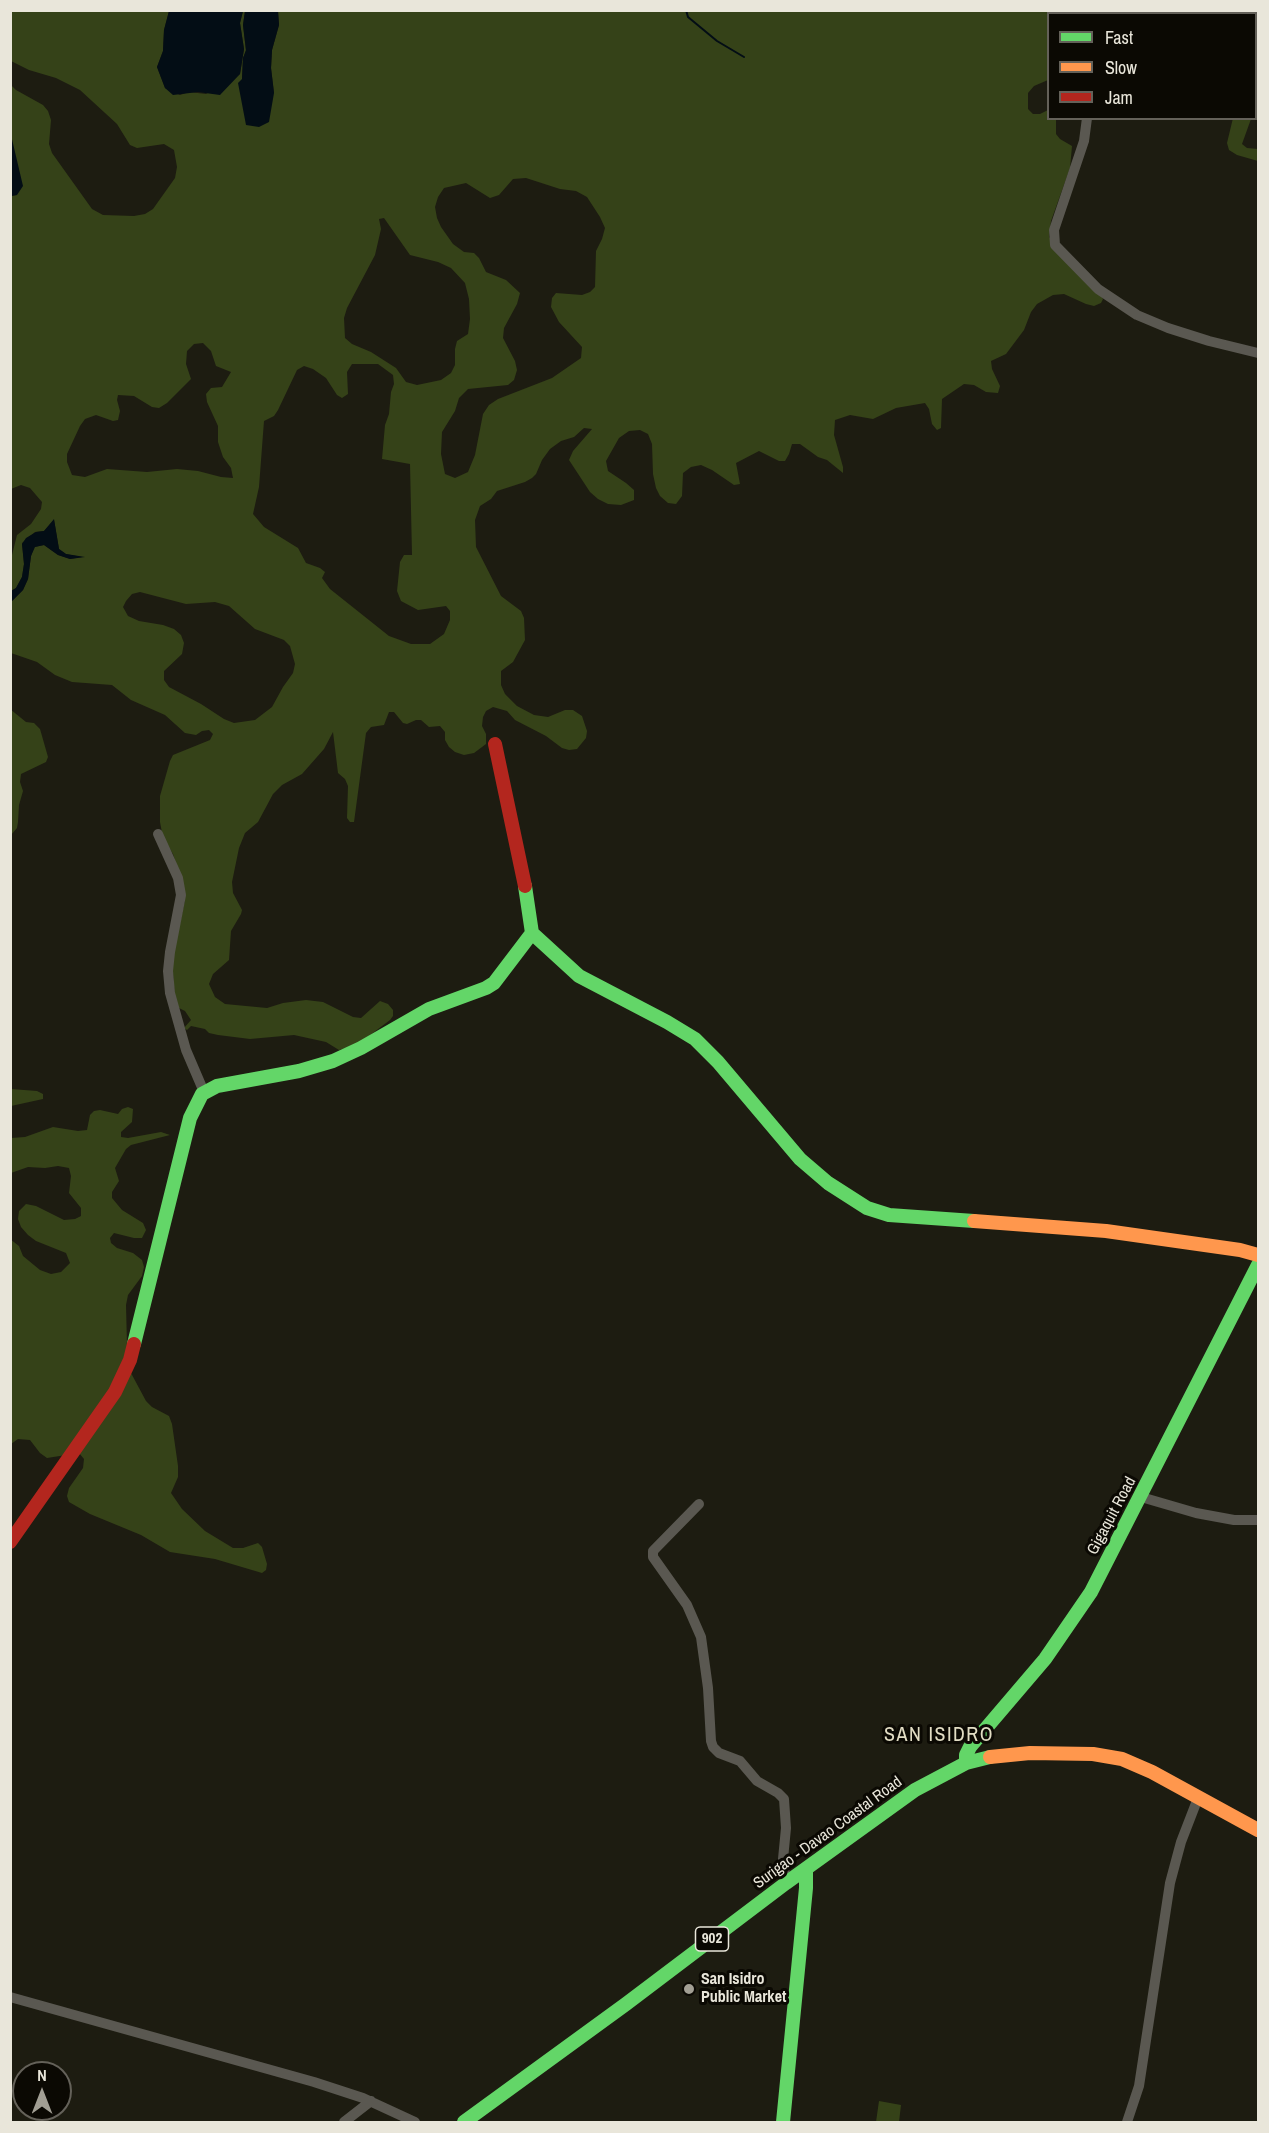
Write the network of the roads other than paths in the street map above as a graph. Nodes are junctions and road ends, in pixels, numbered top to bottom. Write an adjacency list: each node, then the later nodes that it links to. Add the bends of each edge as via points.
1 (1087, 120): 2 (street, via 1084,141 1054,230 1056,246 1098,289 1137,315 1199,338)
2 (1258, 352)
3 (495, 744): 5 (main road, via 530,909)
4 (158, 834): 6 (street, via 182,895 170,952 170,993 186,1050)
5 (531, 933): 6 (main road, via 494,983 486,988 429,1008 333,1061); 7 (main road, via 579,976 695,1039 800,1159 867,1208 889,1215 1106,1231)
6 (204, 1092): 12 (main road, via 190,1118 136,1340 123,1376)
7 (1258, 1255)
8 (1258, 1265): 9 (main road, Gigaquit Road)
9 (1141, 1497): 11 (street, via 1196,1513); 13 (main road, Gigaquit Road, via 1091,1592 1032,1676 970,1747)
10 (699, 1504): 17 (street, via 653,1551 653,1557 687,1605 701,1637 713,1747 740,1761 760,1783 784,1799)
11 (1258, 1520)
12 (10, 1542)
13 (966, 1763): 14 (main road, Surigao - Davao Coastal Road / 902, via 1030,1754 1107,1756 1137,1765); 16 (main road, Surigao - Davao Coastal Road / 902, via 915,1790)
14 (1198, 1798): 15 (main road, Surigao - Davao Coastal Road / 902); 24 (street, via 1170,1883 1139,2086)
15 (1258, 1830)
16 (807, 1869): 17 (main road, Surigao - Davao Coastal Road / 902); 23 (main road)
17 (786, 1883): 22 (main road, Surigao - Davao Coastal Road / 902)
18 (10, 1997): 19 (street, via 303,2078)
19 (370, 2101): 20 (street); 21 (street)
20 (344, 2122)
21 (415, 2122)
22 (464, 2122)
23 (783, 2122)
24 (1127, 2122)

